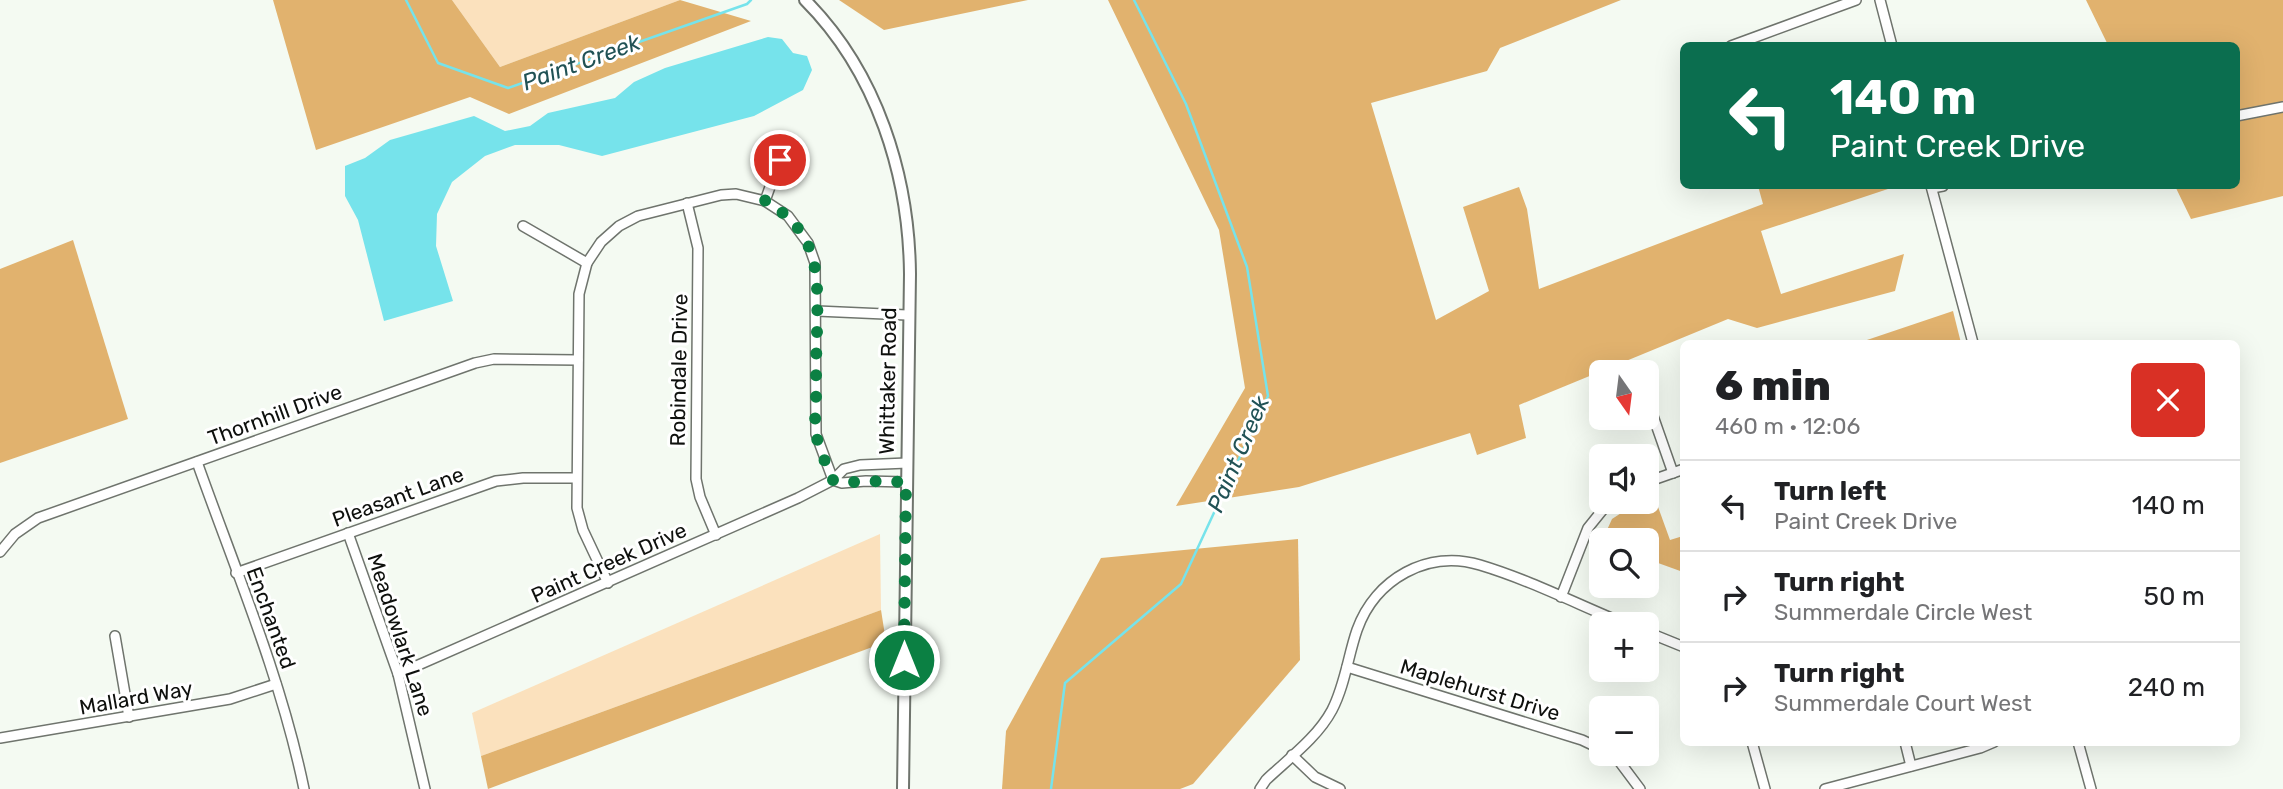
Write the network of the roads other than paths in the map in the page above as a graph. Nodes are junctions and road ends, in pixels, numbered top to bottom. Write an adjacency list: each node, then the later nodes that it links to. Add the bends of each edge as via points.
1 (805, 0): 15 (main road, Whittaker Road, via 850,57 889,139 907,219)
2 (1856, 0): 4 (street)
3 (1880, 0): 5 (street)
4 (1742, 42)
5 (1891, 42)
6 (2283, 107): 7 (street)
7 (2240, 115)
8 (787, 139): 10 (street)
9 (1933, 189): 16 (street)
10 (765, 201): 11 (street, via 736,194); 14 (street, via 788,216 808,243 817,273)
11 (687, 203): 13 (street, via 619,226); 29 (street, Robindale Drive, via 698,248 696,479)
12 (523, 226): 13 (street)
13 (587, 263): 17 (street, via 579,293)
14 (817, 311): 15 (street); 25 (street, via 816,434)
15 (907, 315): 20 (main road, Whittaker Road)
16 (1972, 340)
17 (578, 360): 19 (street, Thornhill Drive, via 475,363); 24 (street)
18 (1658, 430): 22 (street)
19 (197, 462): 30 (street, Thornhill Drive, via 38,518); 31 (street, Enchanted)
20 (906, 463): 25 (street, Paint Creek Drive, via 850,467); 26 (main road, Whittaker Road)
21 (1680, 470): 22 (street)
22 (1673, 472): 23 (street)
23 (1659, 477)
24 (576, 478): 28 (street, Pleasant Lane, via 496,481); 32 (street, via 579,519)
25 (833, 480): 26 (street, Paint Creek Drive); 29 (street, Paint Creek Drive)
26 (906, 482): 53 (main road, Whittaker Road)
27 (1599, 514): 33 (street, via 1588,528)
28 (348, 533): 31 (street, Pleasant Lane); 39 (street, Meadowlark Lane)
29 (716, 536): 32 (street, Paint Creek Drive)
30 (0, 552)
31 (236, 573): 40 (street, Enchanted)
32 (608, 583): 39 (street, Paint Creek Drive)
33 (1561, 597): 34 (street); 38 (street, via 1480,565 1441,561 1412,568 1374,598 1357,631)
34 (1597, 612)
35 (115, 636): 41 (street)
36 (1659, 637): 37 (street)
37 (1680, 645)
38 (1347, 667): 43 (street, Maplehurst Drive); 48 (street, via 1332,710)
39 (398, 674): 52 (street, Meadowlark Lane)
40 (276, 684): 41 (street, Mallard Way, via 230,699); 51 (street, Enchanted)
41 (129, 717): 42 (street, Mallard Way)
42 (0, 738)
43 (1589, 743)
44 (1753, 746): 57 (street)
45 (1906, 746): 50 (street)
46 (1980, 746): 50 (street)
47 (2079, 746): 59 (street)
48 (1292, 755): 54 (street); 55 (street, via 1315,777)
49 (1623, 766): 56 (street)
50 (1911, 766): 58 (street)
51 (304, 789)
52 (425, 789)
53 (903, 789)
54 (1260, 789)
55 (1340, 789)
56 (1640, 789)
57 (1765, 789)
58 (1825, 789)
59 (2091, 789)

